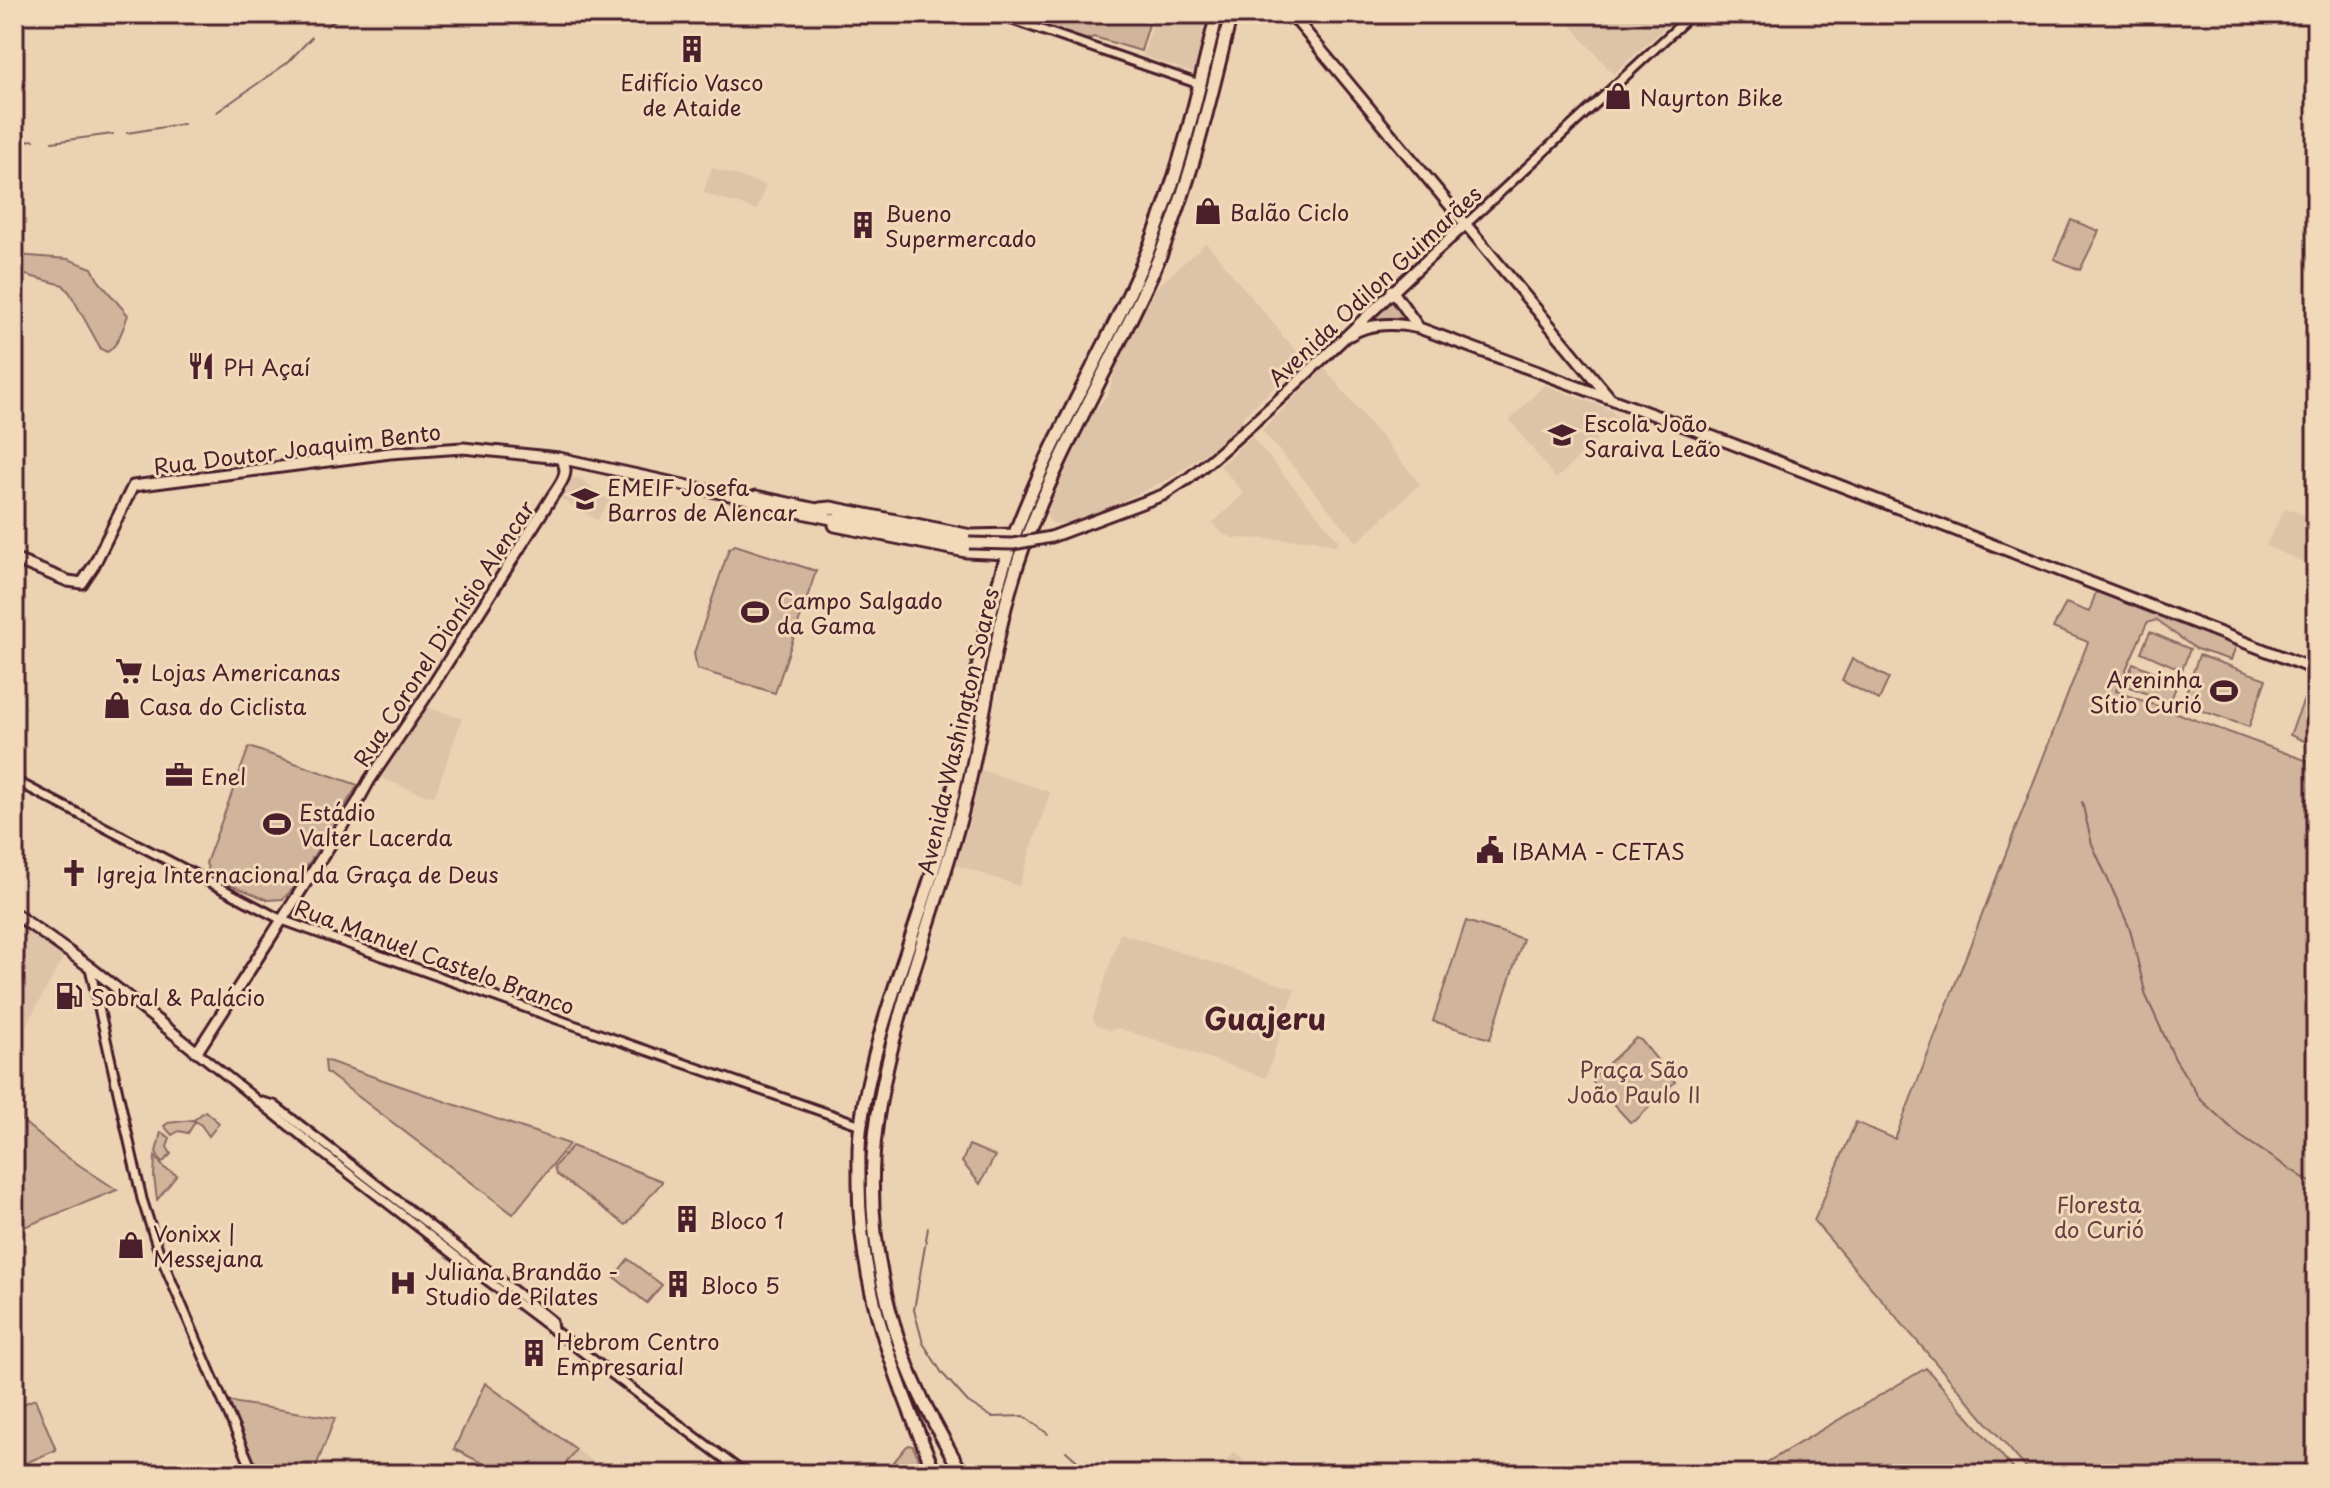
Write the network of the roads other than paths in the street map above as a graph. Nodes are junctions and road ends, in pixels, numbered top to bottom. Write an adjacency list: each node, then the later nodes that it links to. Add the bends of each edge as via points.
1 (995, 14): 6 (street)
2 (1217, 14): 6 (highway, Avenida Washington Soares)
3 (1231, 14): 34 (highway, Avenida Washington Soares, via 1180,205 1022,551 1001,623 961,819 882,1091 873,1191 880,1274 910,1374)
4 (1291, 14): 7 (main road)
5 (1692, 14): 7 (street, Avenida Odilon Guimarães)
6 (1199, 84): 20 (highway, Avenida Washington Soares, via 1178,167 1150,245)
7 (1465, 225): 8 (main road, Avenida Odilon Guimarães); 11 (main road)
8 (1392, 290): 9 (main road); 10 (main road, Avenida Odilon Guimarães)
9 (1419, 328): 10 (main road, via 1372,326); 12 (main road)
10 (1350, 335): 21 (main road, Avenida Odilon Guimarães, via 1177,487)
11 (1594, 378): 12 (main road, via 1595,390); 13 (main road)
12 (1582, 388): 13 (main road)
13 (1613, 400): 24 (main road)
14 (559, 458): 15 (main road, Rua Doutor Joaquim Bento); 16 (main road); 23 (main road, Rua Doutor Joaquim Bento, via 447,448 133,486 85,582 68,581)
15 (601, 468): 16 (main road); 17 (main road, Rua Doutor Joaquim Bento)
16 (564, 477): 27 (main road, Rua Coronel Dionísio Alencar)
17 (748, 499): 18 (main road, Rua Doutor Joaquim Bento, via 756,496); 19 (main road, Rua Doutor Joaquim Bento)
18 (820, 509): 19 (main road, Rua Doutor Joaquim Bento, via 835,512); 20 (highway, via 971,536)
19 (839, 521): 21 (main road, Rua Doutor Joaquim Bento, bridge, via 969,543); 22 (highway, via 966,551)
20 (1014, 535): 22 (highway, Avenida Washington Soares)
21 (1051, 537)
22 (1008, 553): 30 (highway, Avenida Washington Soares, via 988,619 938,854 876,1055)
23 (14, 559)
24 (2316, 670)
25 (14, 780): 27 (street, Rua Manuel Castelo Branco)
26 (14, 913): 28 (main road)
27 (282, 920): 29 (main road, Rua Coronel Dionísio Alencar); 30 (street, Rua Manuel Castelo Branco)
28 (90, 967): 29 (main road); 31 (street, via 144,1207)
29 (197, 1052): 32 (street, via 260,1102 274,1105 552,1321 553,1330)
30 (861, 1125): 33 (highway, Avenida Washington Soares, via 859,1190 870,1291 892,1365)
31 (254, 1474)
32 (745, 1474)
33 (935, 1474)
34 (962, 1474)

